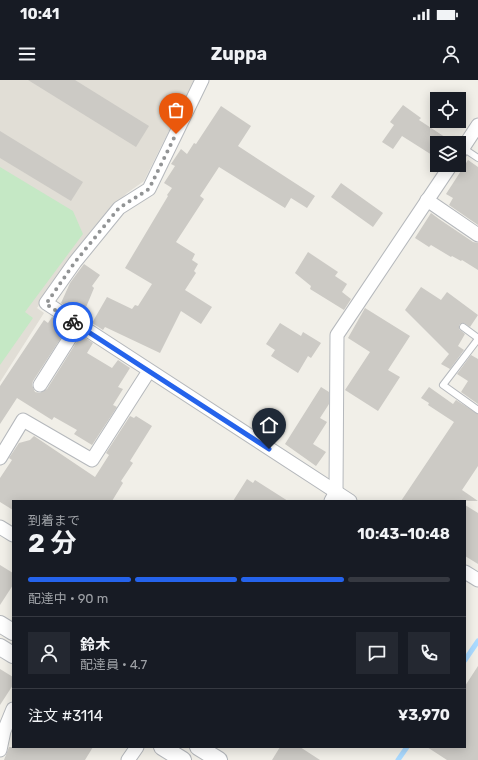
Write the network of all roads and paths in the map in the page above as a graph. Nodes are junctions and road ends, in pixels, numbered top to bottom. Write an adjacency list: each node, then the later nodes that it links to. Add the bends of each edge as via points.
1 (202, 80): 9 (street, via 149,189 119,208 75,262 46,304)
2 (478, 125): 3 (street)
3 (466, 143)
4 (466, 153): 5 (lane)
5 (478, 158)
6 (446, 172): 7 (street)
7 (427, 200): 8 (street); 16 (street, via 337,336)
8 (478, 235)
9 (78, 325): 12 (street); 13 (street)
10 (463, 327): 11 (lane)
11 (478, 339): 14 (lane, via 443,385)
12 (149, 371): 15 (street, via 92,460 23,420); 16 (street)
13 (40, 385)
14 (478, 410)
15 (0, 458)
16 (334, 497): 17 (street)
17 (346, 500)
18 (0, 527): 19 (street)
19 (12, 534)
20 (466, 573): 21 (street)
21 (478, 580)
22 (0, 624): 23 (street)
23 (12, 631)
24 (0, 647): 25 (street)
25 (12, 654)
26 (12, 714): 27 (street)
27 (8, 732): 31 (street)
28 (136, 748): 32 (street)
29 (164, 748): 33 (street)
30 (200, 748): 34 (street)
31 (0, 750)
32 (128, 760)
33 (183, 760)
34 (219, 760)

